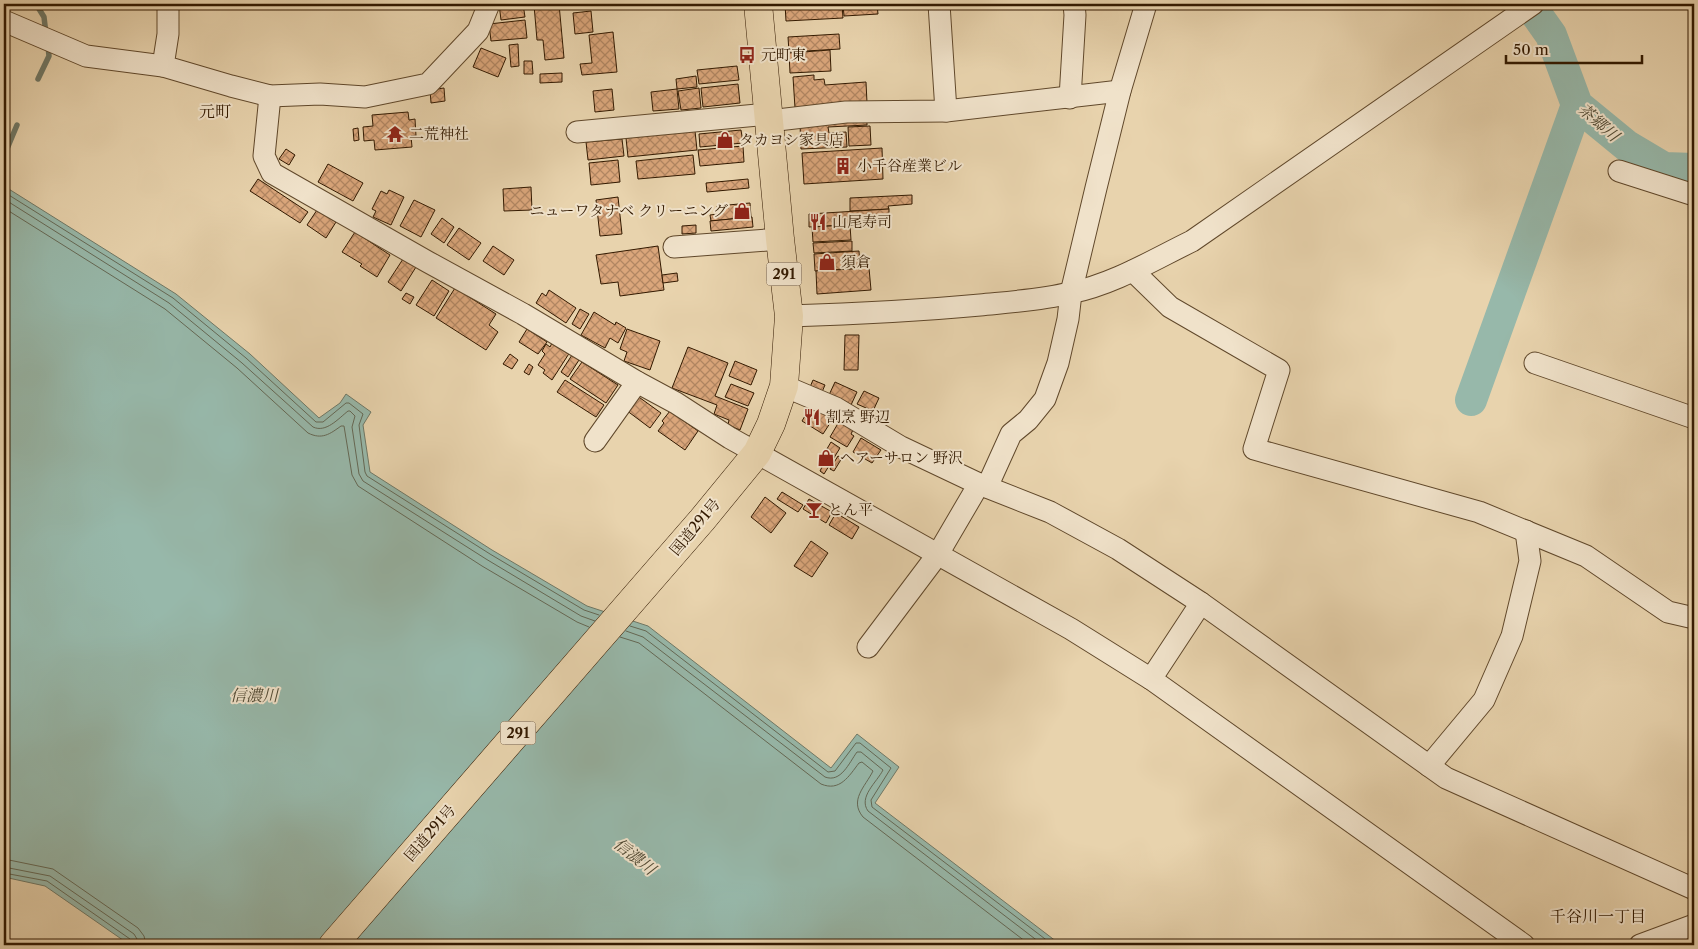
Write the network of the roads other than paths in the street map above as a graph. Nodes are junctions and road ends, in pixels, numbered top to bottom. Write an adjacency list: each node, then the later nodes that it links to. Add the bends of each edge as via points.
1 (168, 4): 9 (street)
2 (489, 4): 11 (street, via 478,31 428,84 365,97 320,94)
3 (758, 4): 14 (highway, 国道291号 / 291)
4 (939, 4): 13 (street)
5 (1074, 4): 12 (street)
6 (1146, 4): 10 (street)
7 (1533, 4): 20 (street, via 1192,240)
8 (13, 25): 9 (street, via 86,56)
9 (164, 66): 11 (street)
10 (1120, 91): 12 (street); 21 (street)
11 (270, 96): 24 (street, via 264,156 272,173)
12 (1070, 98): 13 (street)
13 (946, 111): 14 (street)
14 (768, 117): 15 (street); 18 (highway, 国道291号 / 291)
15 (577, 132)
16 (1619, 171): 17 (street)
17 (1694, 195)
18 (780, 239): 19 (street); 22 (highway, 国道291号 / 291)
19 (674, 247)
20 (1133, 271): 21 (street); 30 (street, via 1170,307 1279,370 1254,450 1479,512)
21 (1071, 293): 22 (street, via 925,310); 29 (street, via 1058,363 1045,399 1040,408 1011,434)
22 (790, 316): 25 (highway, 国道291号 / 291)
23 (1535, 363): 26 (street)
24 (637, 382): 27 (street); 28 (street)
25 (784, 386): 28 (highway, 国道291号 / 291); 29 (street, via 836,408 901,447)
26 (1694, 418)
27 (595, 441)
28 (757, 452): 31 (street); 39 (highway, 国道291号 / 291, via 702,520)
29 (983, 486): 31 (street); 32 (street, via 1050,512 1118,549)
30 (1526, 531): 33 (street, via 1586,556 1668,612); 36 (street, via 1530,561 1512,636 1484,700)
31 (938, 554): 34 (street); 35 (street, via 1071,629)
32 (1201, 603): 35 (street); 36 (street)
33 (1694, 618)
34 (868, 647)
35 (1151, 679): 40 (street)
36 (1429, 766): 37 (street, via 1446,778)
37 (1694, 888)
38 (1694, 925): 41 (street)
39 (333, 945)
40 (1524, 945)
41 (1640, 945)

